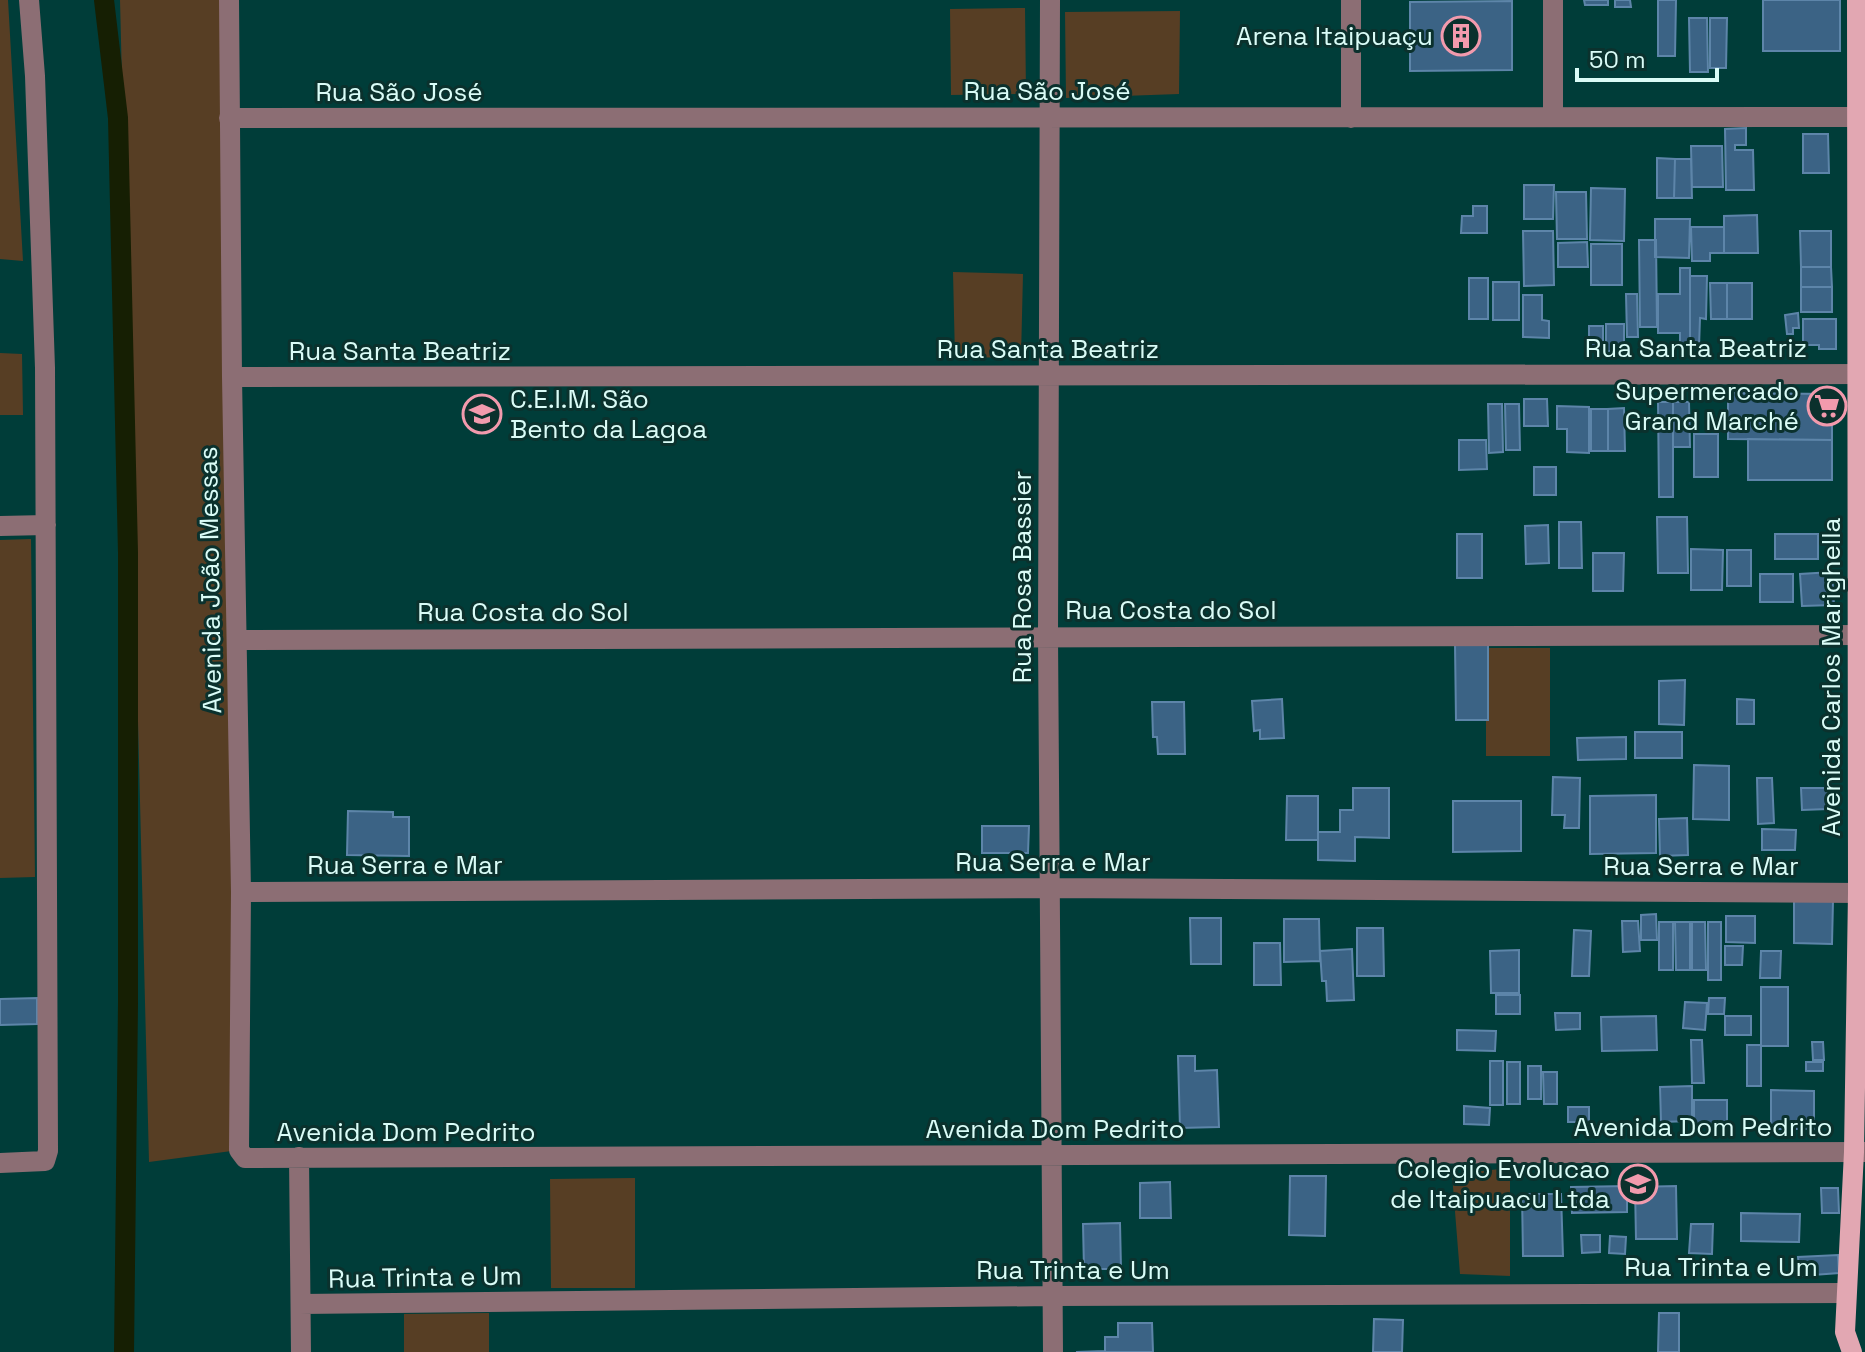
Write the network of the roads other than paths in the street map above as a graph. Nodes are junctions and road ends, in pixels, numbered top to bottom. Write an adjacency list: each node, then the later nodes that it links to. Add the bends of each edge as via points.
1 (29, 0): 15 (street, via 44,337)
2 (229, 0): 10 (street, Avenida João Messas)
3 (1050, 0): 7 (street, Rua Rosa Bassier)
4 (1351, 0): 11 (street)
5 (1553, 0): 8 (street)
6 (1857, 0): 9 (main road, Avenida Carlos Marighella)
7 (1050, 116): 10 (street, Rua São José); 11 (street, Rua São José); 13 (street, Rua Rosa Bassier)
8 (1553, 117): 9 (street, Rua São José); 11 (street, Rua São José)
9 (1862, 117): 12 (main road, Avenida Carlos Marighella)
10 (229, 118): 14 (street, Avenida João Messas)
11 (1351, 118)
12 (1862, 374): 13 (street, Rua Santa Beatriz); 17 (main road, Avenida Carlos Marighella)
13 (1049, 375): 14 (street, Rua Santa Beatriz); 18 (street, Rua Rosa Bassier)
14 (232, 377): 19 (street, Avenida João Messas)
15 (46, 525): 16 (street); 27 (street, via 48,1151 45,1161)
16 (0, 526)
17 (1860, 635): 18 (street, Rua Costa do Sol); 22 (main road, Avenida Carlos Marighella)
18 (1048, 636): 19 (street, Rua Costa do Sol); 20 (street, Rua Rosa Bassier)
19 (237, 640): 21 (street, Avenida João Messas)
20 (1049, 888): 21 (street, Rua Serra e Mar); 22 (street, Rua Serra e Mar); 24 (street, Rua Rosa Bassier)
21 (241, 892): 26 (street, Avenida João Messas, via 239,1150)
22 (1862, 893): 23 (main road, Avenida Carlos Marighella)
23 (1859, 1152): 24 (street, Avenida Dom Pedrito); 28 (main road, Avenida Carlos Marighella)
24 (1050, 1155): 25 (street, Avenida Dom Pedrito); 29 (street, Rua Rosa Bassier)
25 (299, 1157): 26 (street, Avenida Dom Pedrito); 30 (street)
26 (245, 1158)
27 (0, 1163)
28 (1846, 1293): 29 (street, Rua Trinta e Um); 31 (main road, Avenida Carlos Marighella)
29 (1053, 1296): 30 (street, Rua Trinta e Um); 33 (street, Rua Rosa Bassier)
30 (301, 1304): 32 (street)
31 (1848, 1345)
32 (301, 1352)
33 (1053, 1352)

